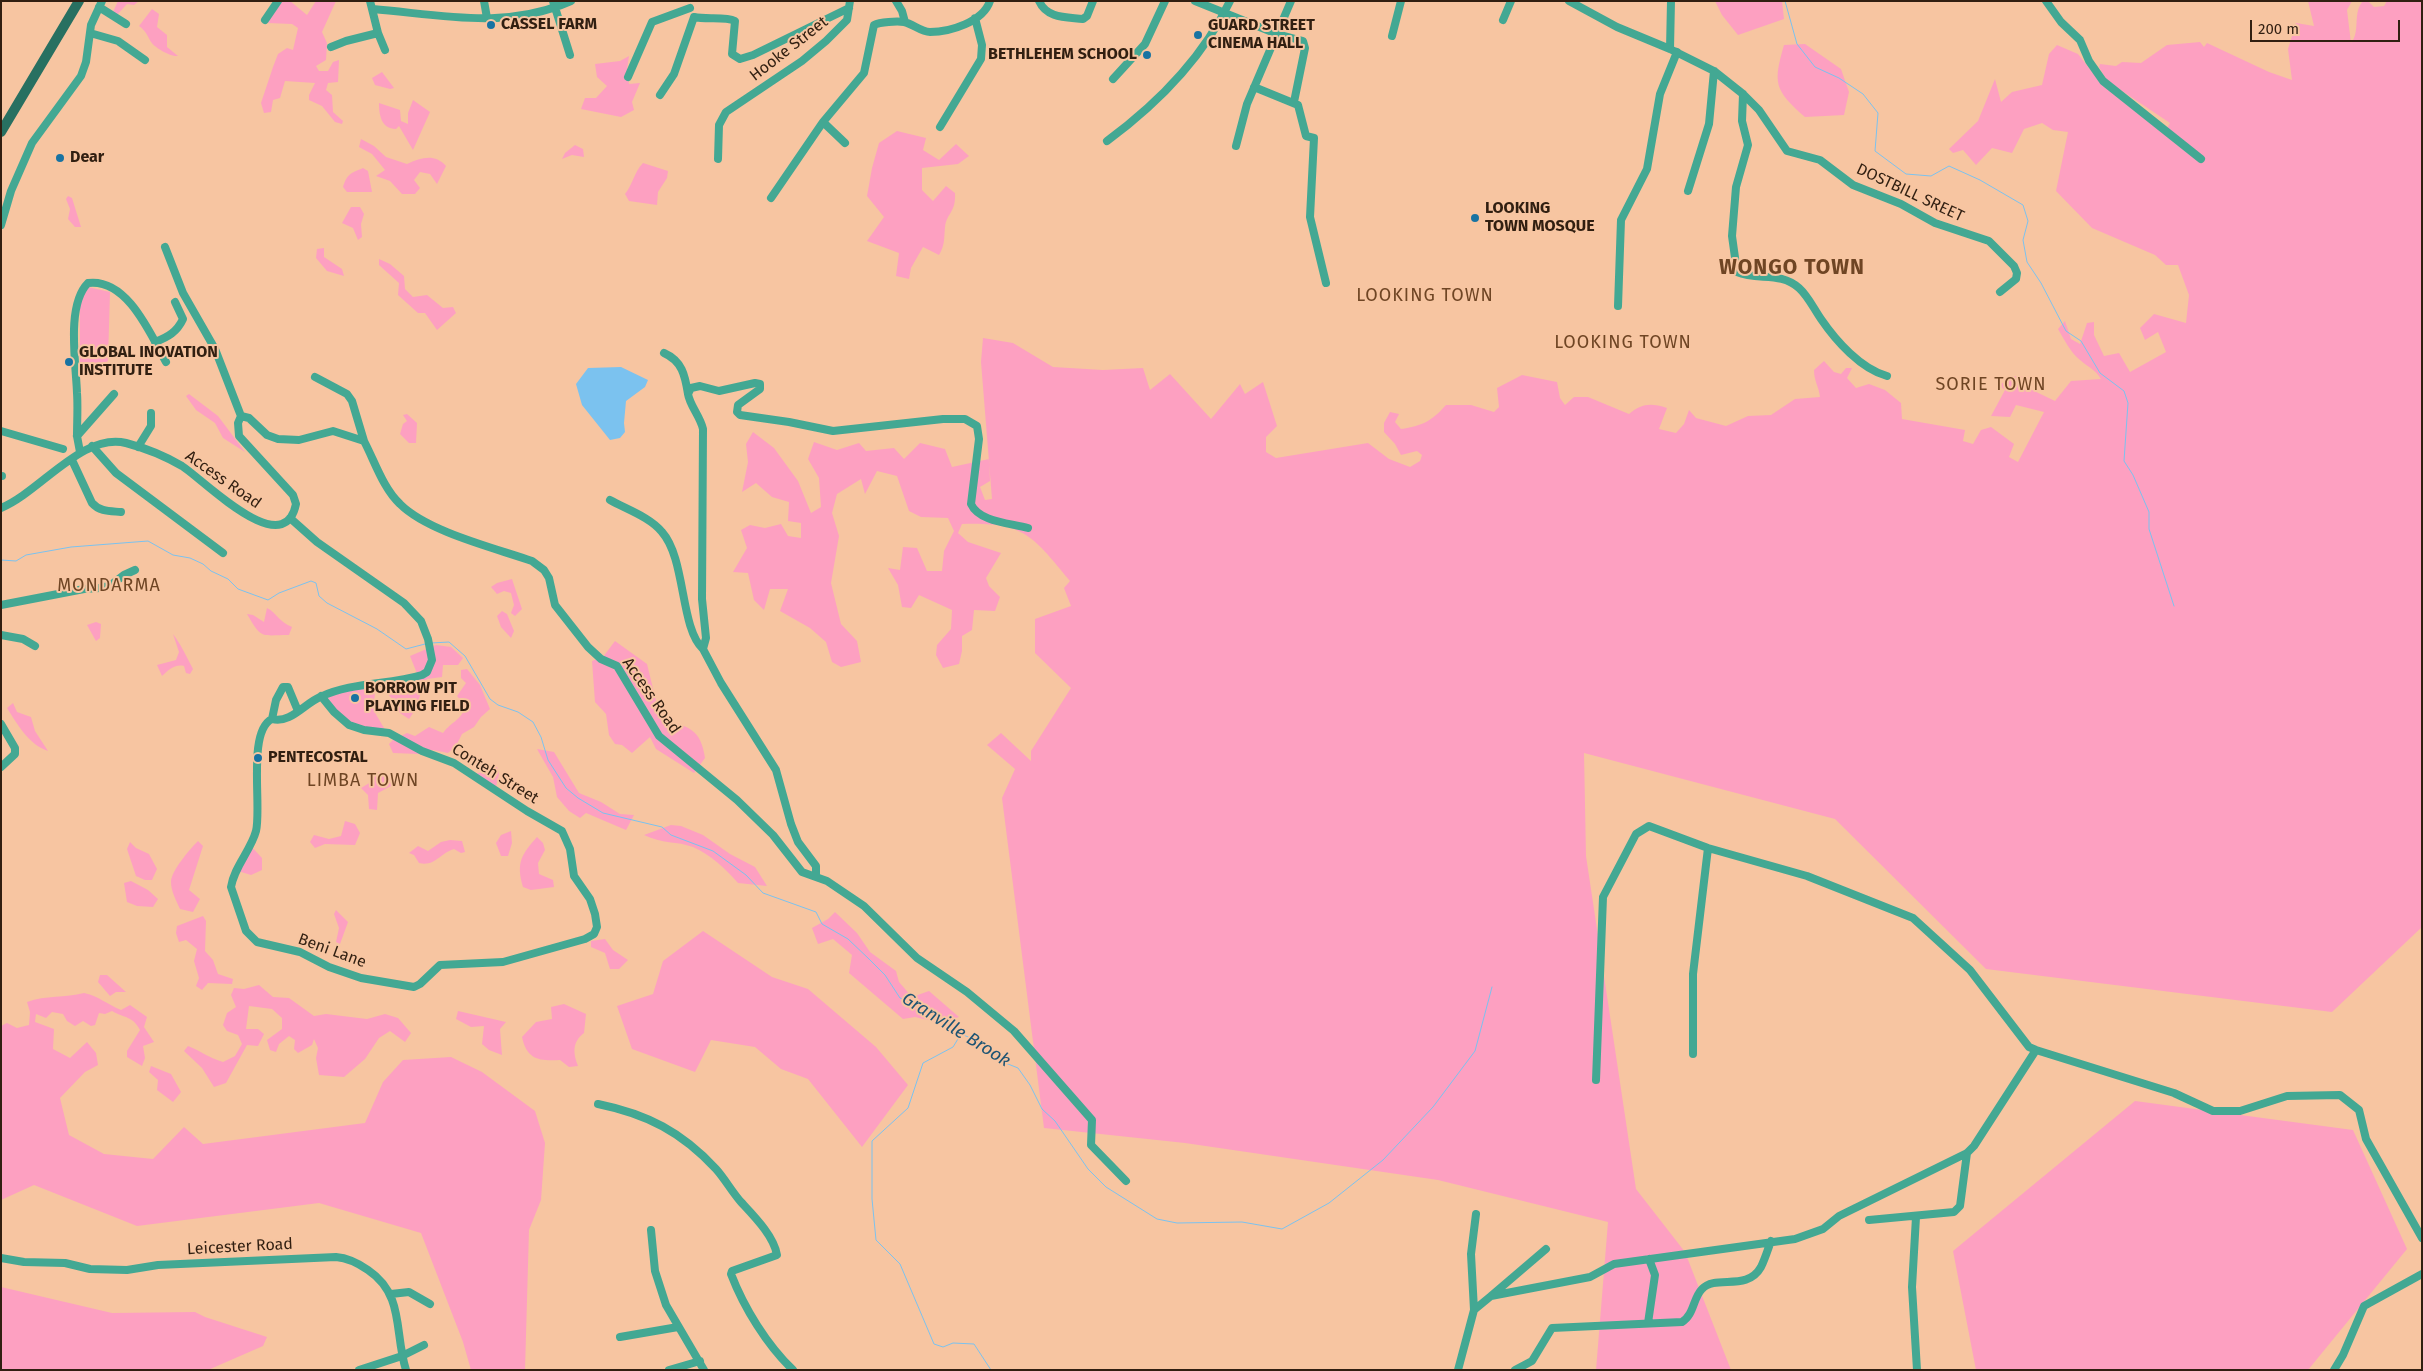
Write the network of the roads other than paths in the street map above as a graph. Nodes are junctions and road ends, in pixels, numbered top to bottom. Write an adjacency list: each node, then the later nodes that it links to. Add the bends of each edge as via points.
1 (79, 1): 49 (main road)
2 (278, 1): 27 (street)
3 (484, 1): 25 (street)
4 (572, 1): 21 (street)
5 (896, 1): 29 (street)
6 (990, 1): 26 (street)
7 (1039, 1): 8 (street, via 1050,14 1083,19)
8 (1094, 1)
9 (1165, 1): 42 (street, via 1145,44)
10 (1195, 1): 23 (street)
11 (1230, 1): 23 (street)
12 (1291, 1): 33 (street)
13 (1401, 1): 34 (street)
14 (1511, 1): 28 (street)
15 (1569, 1): 37 (street, DOSTBILL SREET, via 1617,27)
16 (1671, 1): 37 (street)
17 (2046, 1): 54 (street, via 2080,40 2092,66 2104,81)
18 (100, 4): 30 (street); 31 (street)
19 (849, 4): 24 (street, Hooke Street, via 754,55 740,59 732,54 735,21); 53 (street, Hooke Street, via 847,20 826,41 726,112 719,125)
20 (372, 5): 25 (street); 32 (street)
21 (554, 5): 25 (street, via 518,18); 38 (street)
22 (688, 5): 24 (street); 41 (street, via 652,22)
23 (1224, 14): 33 (street); 50 (street, via 1191,64 1131,123)
24 (694, 17): 45 (street, via 674,74)
25 (487, 18)
26 (975, 18): 29 (street, via 952,29 930,32); 48 (street, via 982,45 981,59)
27 (265, 20)
28 (1503, 20)
29 (904, 22): 47 (street, via 874,25 864,72)
30 (126, 24)
31 (90, 33): 39 (street, via 118,41); 57 (street, via 81,76 32,143 11,191)
32 (378, 34): 35 (street); 36 (street)
33 (1277, 34): 43 (street); 46 (street, via 1300,40 1305,46)
34 (1392, 36)
35 (331, 47)
36 (385, 50)
37 (1674, 50): 40 (street, DOSTBILL SREET); 62 (street, via 1658,101 1647,169 1621,220)
38 (570, 55)
39 (145, 60)
40 (1714, 71): 44 (street, DOSTBILL SREET); 55 (street, via 1709,124)
41 (628, 77)
42 (1113, 79)
43 (1254, 87): 46 (street); 52 (street)
44 (1743, 94): 60 (street, DOSTBILL SREET, via 1759,110 1787,151 1820,160 1853,185 1901,204 1935,223 1989,241 2017,273 2016,279); 66 (street, via 1742,122 1748,145 1736,186 1732,236 1737,272 1774,276 1798,287 1832,335 1858,360)
45 (660, 95)
46 (1294, 102): 59 (street, via 1300,108 1306,136 1314,138 1310,217)
47 (823, 122): 51 (street); 56 (street)
48 (940, 127)
49 (1, 132)
50 (1107, 141)
51 (845, 143)
52 (1236, 146)
53 (718, 158)
54 (2201, 160)
55 (1688, 191)
56 (771, 198)
57 (1, 225)
58 (165, 247): 71 (street, Access Road, via 176,278 207,332)
59 (1326, 283)
60 (2000, 292)
61 (175, 302): 63 (street, via 182,323 174,332)
62 (1618, 306)
63 (155, 342): 65 (street); 73 (street, via 142,318 118,289 104,282 88,283 84,287 74,320)
64 (664, 352): 69 (street, via 681,366)
65 (166, 362)
66 (1887, 376)
67 (315, 377): 74 (street, Access Road, via 347,394)
68 (114, 394): 73 (street)
69 (688, 394): 84 (street, via 695,386 719,391 760,384 760,389 738,405 740,415 833,432 965,419 976,426 979,439 971,504 974,512 982,517); 90 (street, via 703,429 702,599 706,638)
70 (151, 413): 76 (street, via 151,426)
71 (241, 416): 74 (street, via 249,418 267,435 278,439 299,440 333,431); 83 (street, Access Road, via 239,436 293,495 296,504)
72 (1, 431): 77 (street)
73 (77, 436): 78 (street)
74 (364, 441): 97 (street, Access Road, via 385,484 401,505 445,530 540,566 549,578 555,605 588,647 601,659 616,666 658,736 737,800 773,835 802,872)
75 (92, 446): 76 (street, Access Road, via 108,442); 78 (street, Access Road); 85 (street, via 116,473)
76 (138, 448): 83 (street, Access Road, via 183,467 262,524 275,526)
77 (64, 449)
78 (80, 452): 79 (street, Access Road)
79 (72, 460): 81 (street, Access Road, via 24,496); 82 (street, via 92,504 104,511)
80 (610, 500): 90 (street, via 653,524 664,534 682,583 694,638)
81 (1, 508)
82 (121, 512)
83 (290, 518): 91 (street, via 316,542 404,603 421,621 430,648 430,666 422,675 348,687)
84 (1028, 528)
85 (223, 553)
86 (135, 570): 87 (street, via 100,588)
87 (1, 605)
88 (1, 635): 89 (street)
89 (35, 646)
90 (703, 649): 97 (street, via 720,683 776,770 790,824 798,842 816,866)
91 (321, 696): 92 (street); 98 (street, Conteh Street, via 349,725 389,733 422,751 454,763 562,831 570,849 574,876 590,899 595,914 597,927 590,938 503,962 440,965 420,984)
92 (298, 711): 93 (street, via 288,718); 93 (street, Beni Lane, via 288,687 284,687 276,700)
93 (272, 719): 98 (street, Beni Lane, via 264,727 257,754 256,831 232,882 246,931 262,944 300,952 344,972)
94 (1, 724): 95 (street, via 16,754)
95 (1, 767)
96 (1708, 848): 99 (street, via 1807,876 1913,918 1970,970 2028,1046); 100 (street, via 1693,974); 101 (street, via 1649,826 1636,834 1603,897)
97 (816, 876): 104 (street, Access Road, via 864,906 917,958 967,992 1014,1031 1092,1120 1091,1146)
98 (409, 987)
99 (2036, 1050): 103 (street); 109 (street, via 2174,1094 2213,1111 2240,1111 2287,1096 2340,1094 2359,1110 2366,1139)
100 (1693, 1054)
101 (1596, 1080)
102 (598, 1104): 129 (street, via 637,1113 690,1144 717,1170 751,1213 778,1254 731,1274 756,1322)
103 (1967, 1153): 106 (street, via 1957,1210); 110 (street, via 1839,1216 1823,1230 1795,1239)
104 (1126, 1181)
105 (1476, 1214): 118 (street, via 1471,1254)
106 (1916, 1217): 107 (street); 132 (street, via 1912,1287)
107 (1868, 1220)
108 (651, 1230): 120 (street, via 659,1286)
109 (2422, 1238)
110 (1771, 1241): 113 (street); 119 (street, via 1757,1272 1739,1283 1709,1283 1700,1290 1686,1320)
111 (1546, 1249): 116 (street)
112 (1, 1258): 115 (street, Leicester Road, via 65,1263 90,1269 127,1270 165,1265 340,1258 369,1270)
113 (1649, 1259): 116 (street, via 1614,1264 1590,1276); 119 (street, via 1655,1275)
114 (2422, 1274): 133 (street, via 2364,1306)
115 (391, 1294): 117 (street, via 409,1292); 123 (street)
116 (1490, 1296): 118 (street)
117 (430, 1304)
118 (1474, 1310): 130 (street)
119 (1648, 1323): 131 (street, via 1552,1328 1532,1361)
120 (678, 1327): 121 (street); 124 (street)
121 (620, 1337)
122 (424, 1345): 123 (street)
123 (402, 1356): 125 (street); 126 (street)
124 (700, 1361): 127 (street); 128 (street)
125 (360, 1370)
126 (406, 1370)
127 (669, 1370)
128 (704, 1370)
129 (793, 1370)
130 (1458, 1370)
131 (1516, 1370)
132 (1917, 1370)
133 (2334, 1370)

